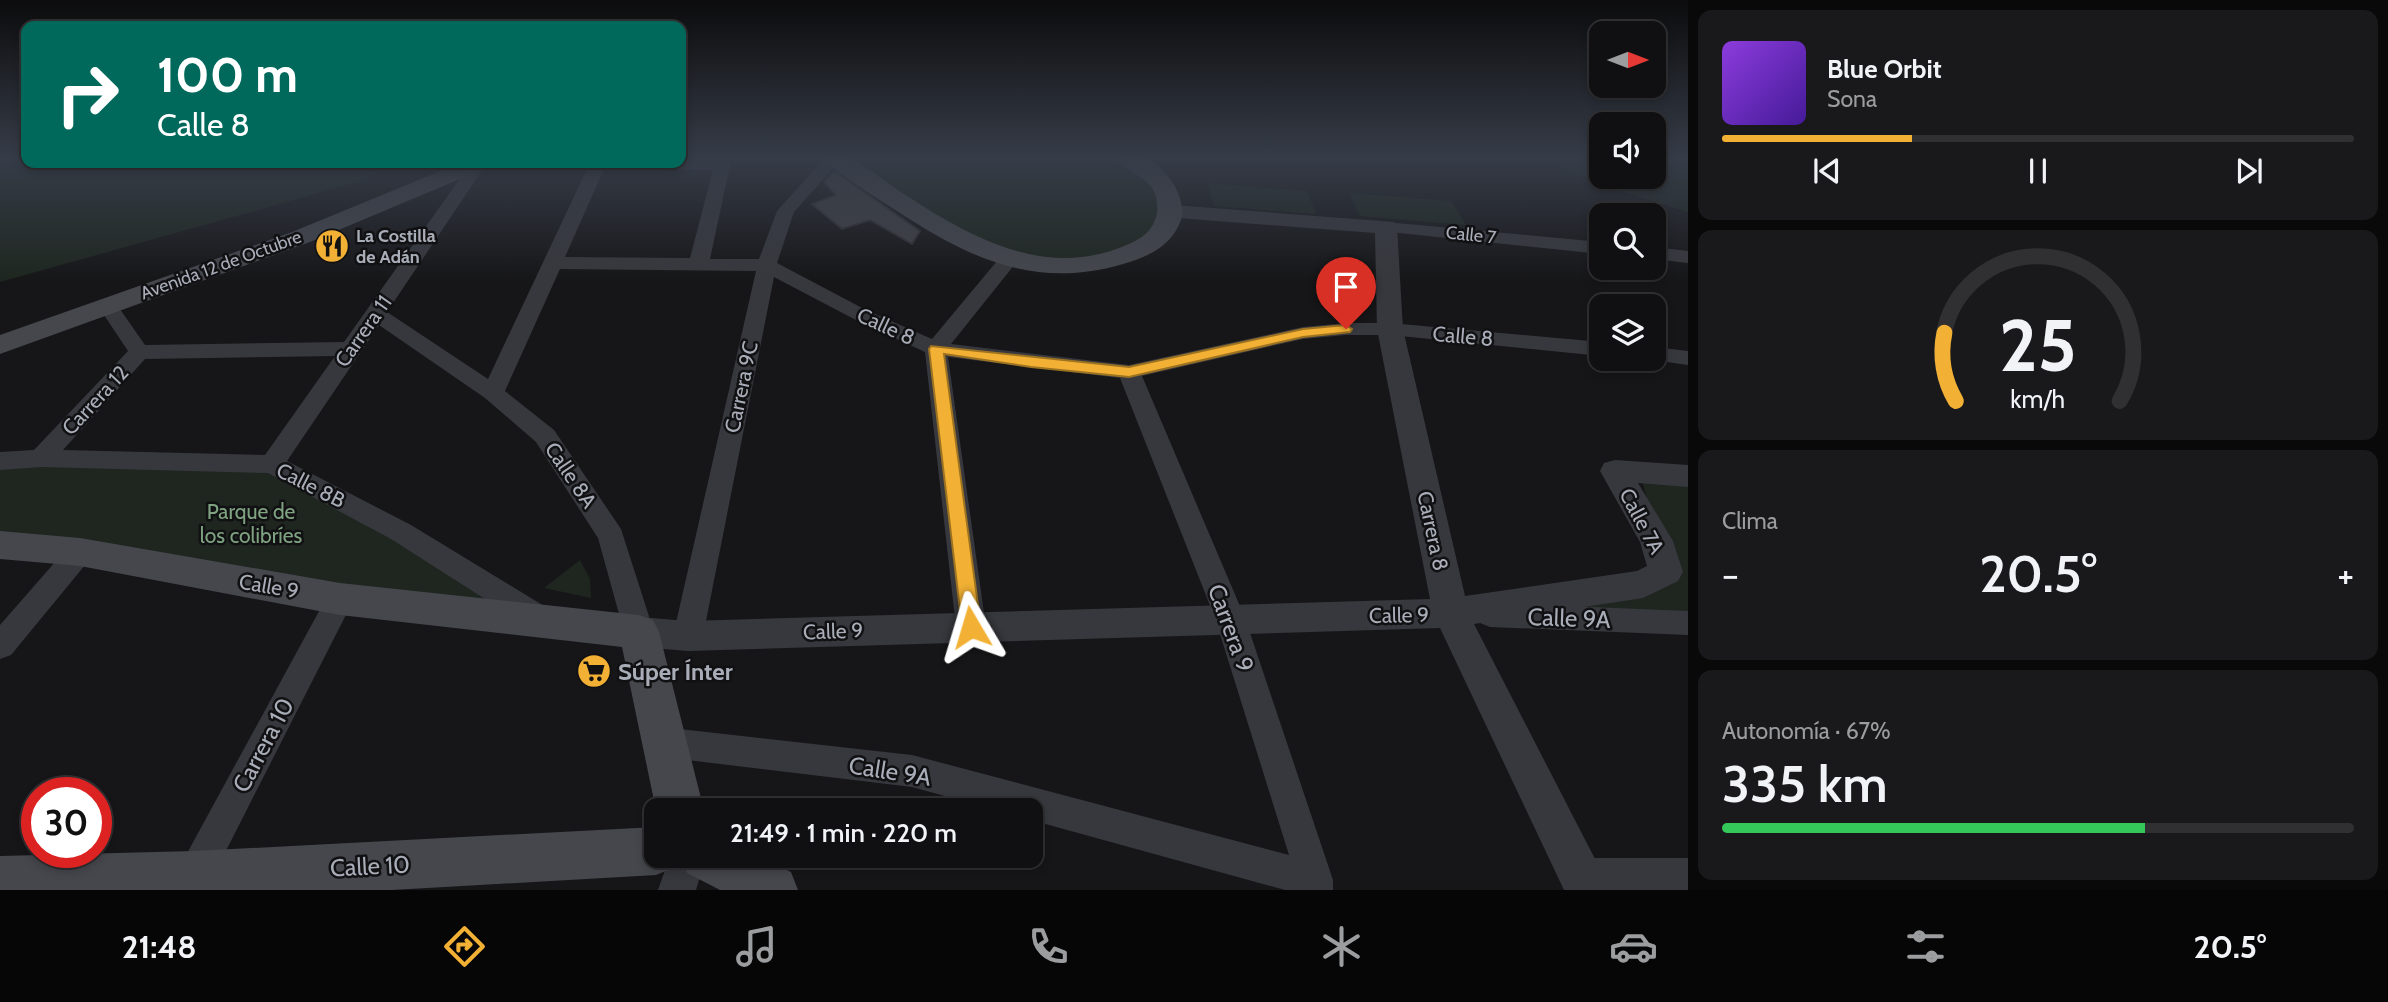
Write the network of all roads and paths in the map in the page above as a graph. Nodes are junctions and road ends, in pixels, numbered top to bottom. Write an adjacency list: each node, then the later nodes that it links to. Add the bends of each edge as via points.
1 (368, 200): 21 (main road, Avenida 12 de Octubre)
2 (398, 200): 18 (main road, Avenida 12 de Octubre)
3 (453, 200): 19 (street, Carrera 11)
4 (581, 200): 15 (street)
5 (714, 200): 16 (street)
6 (797, 200): 17 (street, Carrera 9C, via 786,211)
7 (900, 200): 14 (main road, via 957,236)
8 (1168, 200): 9 (main road)
9 (1173, 212): 10 (street, Calle 7); 14 (main road, via 1155,239 1110,261 1058,268)
10 (1386, 227): 11 (street, Calle 7); 20 (street, Carrera 8)
11 (1589, 247)
12 (1666, 255): 13 (street)
13 (1688, 257)
14 (1009, 259): 25 (street)
15 (552, 262): 16 (street, Calle 8); 30 (street)
16 (699, 262): 17 (street, Calle 8)
17 (767, 265): 25 (street, Calle 8); 45 (street, Carrera 9C)
18 (108, 306): 22 (main road, Avenida 12 de Octubre); 26 (street, Carrera 12)
19 (376, 313): 24 (street, Carrera 11); 30 (street, Calle 8A)
20 (1390, 329): 23 (street, Calle 8); 29 (street, Calle 8, via 1303,333); 39 (street, Carrera 8)
21 (0, 330)
22 (0, 345)
23 (1589, 348)
24 (351, 349): 26 (street); 33 (street, Carrera 11)
25 (936, 349): 29 (street, Calle 8); 43 (street)
26 (139, 352): 31 (street, Carrera 12)
27 (1666, 355): 28 (street)
28 (1688, 358)
29 (1129, 372): 40 (street, Carrera 9)
30 (493, 393): 44 (street, Calle 8A, via 545,436 611,536)
31 (41, 458): 32 (street, Calle 8B); 33 (street, Calle 8B)
32 (0, 461)
33 (272, 464): 42 (street, Calle 8B, via 401,532)
34 (1688, 476): 37 (street, Calle 7A, via 1615,471 1656,541)
35 (0, 545): 36 (main road, Calle 9)
36 (80, 552): 38 (main road, Calle 9); 46 (street)
37 (1667, 572): 39 (street, Calle 9, via 1643,584)
38 (340, 599): 42 (main road, Calle 9); 54 (street, Carrera 10)
39 (1451, 613): 40 (street, Calle 9); 41 (street, Calle 9A); 55 (street, Carrera 8)
40 (1230, 618): 43 (street, Calle 9); 56 (street, Carrera 9)
41 (1688, 623)
42 (548, 624): 44 (main road, Calle 9)
43 (971, 627): 45 (street, Calle 9)
44 (639, 632): 45 (street, Calle 9); 47 (main road)
45 (688, 636)
46 (0, 646)
47 (662, 742): 48 (main road); 56 (street, Calle 9A, via 912,771)
48 (677, 798)
49 (644, 851): 54 (main road, Calle 10)
50 (684, 868): 57 (street)
51 (728, 868): 58 (main road)
52 (1688, 876): 55 (street)
53 (0, 881): 54 (main road, Calle 10)
54 (190, 883)
55 (1585, 883)
56 (1314, 885)
57 (677, 890)
58 (773, 890)

